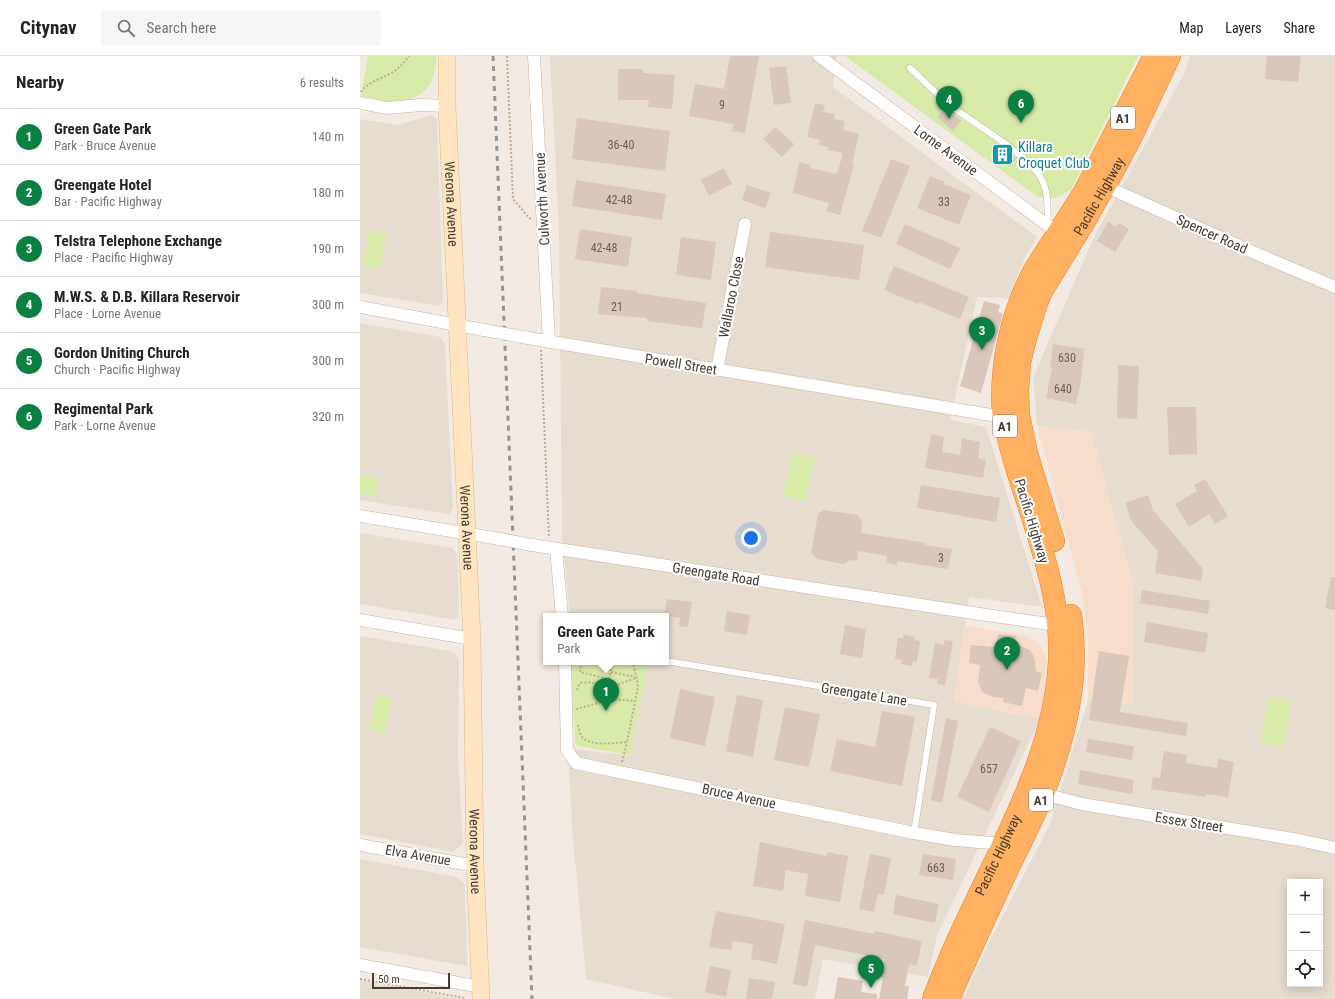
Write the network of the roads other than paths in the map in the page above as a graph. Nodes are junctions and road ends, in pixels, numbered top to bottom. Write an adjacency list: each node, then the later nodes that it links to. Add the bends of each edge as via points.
1 (447, 56): 8 (street, Werona Avenue)
2 (534, 56): 15 (street, Culworth Avenue)
3 (819, 56): 11 (street, Lorne Avenue)
4 (1154, 56): 9 (highway, Pacific Highway / A1)
5 (1170, 56): 9 (highway, Pacific Highway / A1, via 1131,138)
6 (910, 68): 11 (lane, via 940,97 1001,140 1037,172 1043,180)
7 (360, 103): 8 (street, via 387,108)
8 (447, 106): 14 (street, Werona Avenue)
9 (1098, 183): 11 (highway, Pacific Highway / A1); 12 (street, Spencer Road)
10 (745, 224): 16 (street, Wallaroo Close)
11 (1060, 233): 17 (highway, Pacific Highway / A1, via 1030,277 1017,311 1005,360 1002,387); 23 (highway, Pacific Highway / A1, via 1048,280 1036,306 1020,363 1018,390 1022,435 1060,564)
12 (1335, 287)
13 (360, 307): 14 (street, Powell Street)
14 (457, 324): 15 (street, Powell Street, bridge); 19 (street, Werona Avenue)
15 (550, 342): 16 (street, Powell Street)
16 (717, 370): 17 (street, Powell Street)
17 (1003, 417): 23 (highway, Pacific Highway / A1, via 1012,455)
18 (360, 516): 19 (street, Greengate Road)
19 (466, 533): 20 (street, Greengate Road, bridge); 24 (street, Werona Avenue)
20 (556, 549): 21 (street); 23 (street, Greengate Road)
21 (562, 613)
22 (360, 620): 24 (street)
23 (1065, 626): 27 (highway, Pacific Highway / A1, via 1074,664 1071,698 1057,759); 29 (highway, Pacific Highway / A1, via 1055,694 1041,753)
24 (472, 639): 32 (street, Werona Avenue)
25 (669, 662): 28 (lane, Greengate Lane, via 934,705)
26 (565, 665): 28 (street, Bruce Avenue, via 567,750 576,762)
27 (1044, 794): 31 (street, Essex Street, via 1082,804); 36 (highway, Pacific Highway / A1)
28 (914, 833): 29 (street, Bruce Avenue)
29 (1004, 844): 35 (highway, Pacific Highway / A1, via 950,955)
30 (360, 845): 32 (street, Elva Avenue)
31 (1335, 848)
32 (475, 866): 34 (street, Werona Avenue)
33 (360, 965): 34 (street)
34 (476, 995)
35 (932, 999)
36 (949, 999)

